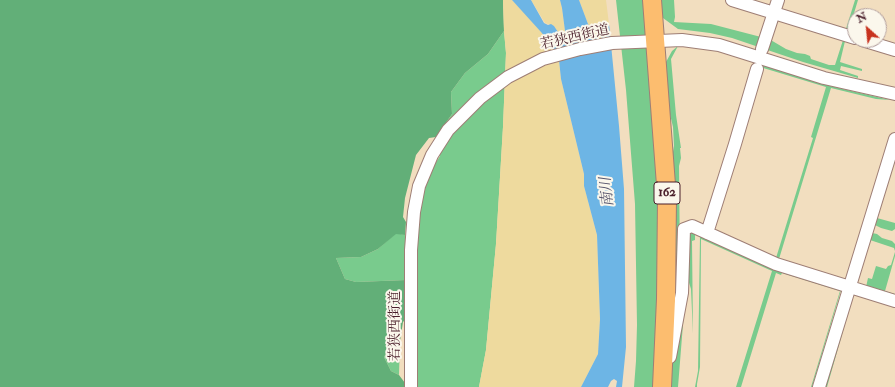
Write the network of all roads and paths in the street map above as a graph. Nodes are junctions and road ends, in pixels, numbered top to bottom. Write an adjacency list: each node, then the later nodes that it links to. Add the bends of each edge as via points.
1 (652, 0): 6 (highway, 162)
2 (732, 0): 4 (street)
3 (778, 0): 4 (street)
4 (774, 13): 5 (street); 7 (street)
5 (847, 36)
6 (652, 41): 9 (street, 若狭西街道, via 691,40 719,45 824,78); 14 (highway, 162, via 667,198); 15 (street, 若狭西街道, via 612,44 543,59 490,90 448,130 432,155 419,186 412,224)
7 (762, 49)
8 (757, 69): 11 (street)
9 (895, 94)
10 (895, 139): 12 (street)
11 (707, 233): 12 (street, via 776,264); 14 (street, via 692,226 684,229 682,293 670,356 667,367)
12 (850, 287): 13 (street); 17 (street)
13 (895, 301)
14 (663, 369): 16 (highway, 162)
15 (411, 387)
16 (662, 387)
17 (819, 387)

